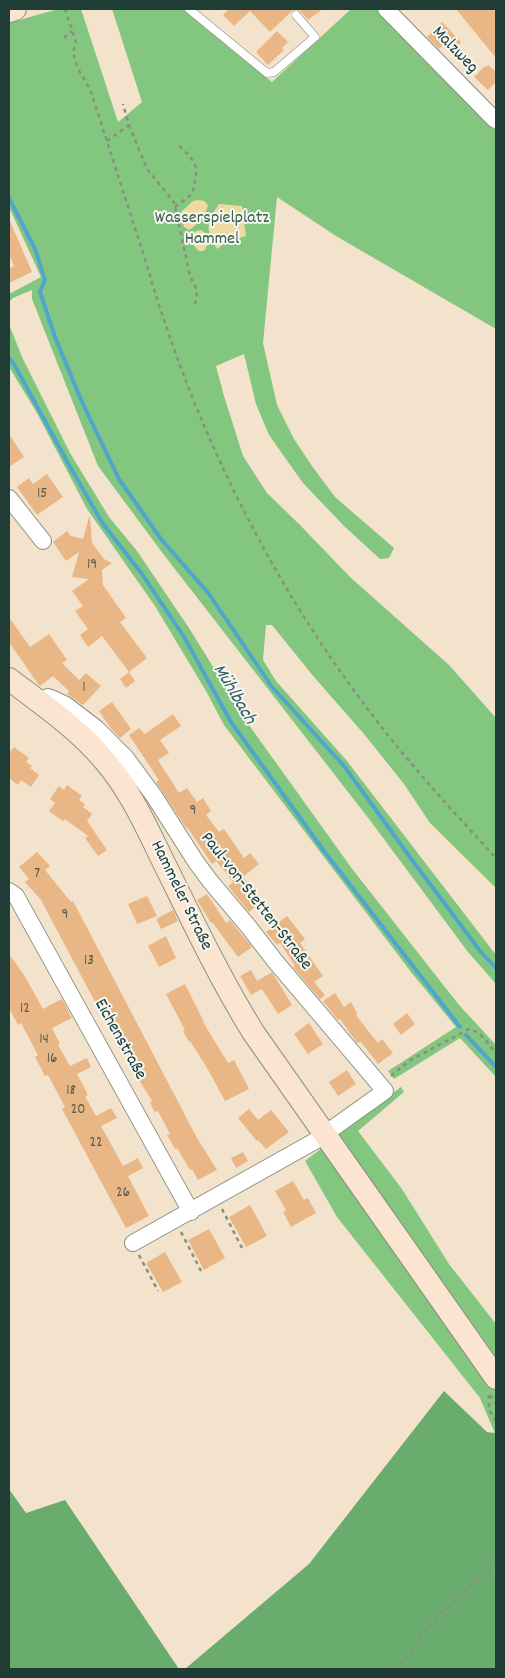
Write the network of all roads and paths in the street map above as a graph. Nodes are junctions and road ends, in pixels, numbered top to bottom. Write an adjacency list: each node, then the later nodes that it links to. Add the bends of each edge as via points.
1 (15, 9): 5 (main road)
2 (65, 9): 7 (path)
3 (189, 9): 6 (lane, via 267,73 274,72 315,37)
4 (386, 9): 10 (street, Malzweg)
5 (9, 11)
6 (296, 15)
7 (72, 31): 8 (path); 12 (path, via 78,69 90,89)
8 (64, 38)
9 (123, 104): 11 (path)
10 (495, 120)
11 (129, 125): 12 (path); 14 (path, via 147,169)
12 (107, 141): 20 (path, via 173,346 209,437 248,519 292,598 342,673 390,738)
13 (179, 146): 14 (path, via 190,156 196,167 196,177 192,194)
14 (175, 207): 15 (path, via 190,276 197,290)
15 (195, 307)
16 (9, 498): 17 (street)
17 (43, 541)
18 (9, 679): 19 (main road, Hammeler Straße)
19 (39, 702): 23 (street, Paul-von-Stetten-Straße, via 48,697 66,704 126,758 203,872); 24 (main road, Hammeler Straße, via 94,748 124,786 237,1006)
20 (496, 858)
21 (9, 891): 26 (street, Eichenstraße, via 16,896)
22 (496, 1053): 23 (path, via 475,1030 464,1031 397,1070)
23 (384, 1091): 24 (street)
24 (325, 1136): 25 (street); 32 (main road, Hammeler Straße, via 403,1244)
25 (216, 1198): 26 (street); 29 (path)
26 (191, 1212): 27 (street)
27 (175, 1220): 28 (street); 30 (path)
28 (133, 1243): 31 (path)
29 (242, 1248)
30 (201, 1271)
31 (158, 1291)
32 (492, 1386): 33 (path, via 489,1410)
33 (496, 1421)
34 (496, 1564): 35 (path, via 432,1622)
35 (394, 1669)

